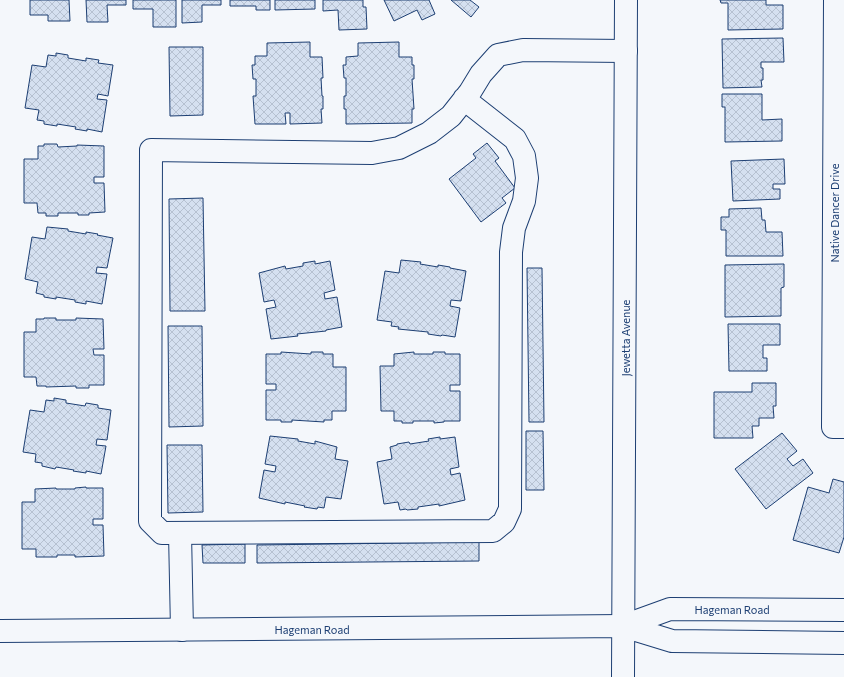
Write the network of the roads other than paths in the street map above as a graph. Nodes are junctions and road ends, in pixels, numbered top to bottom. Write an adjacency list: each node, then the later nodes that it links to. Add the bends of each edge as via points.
1 (626, 0): 3 (street, Jewetta Avenue)
2 (835, 0): 5 (street, Native Dancer Drive)
3 (626, 51): 4 (street, via 524,50 498,55); 9 (street, Jewetta Avenue)
4 (464, 99): 7 (street, via 451,116 430,133 398,148 372,153 150,150 150,521 162,533); 7 (street, via 515,139 524,156 527,178 524,201 514,228 510,252 510,509 504,522 493,531)
5 (839, 144): 6 (street, Native Dancer Drive)
6 (839, 427)
7 (180, 533): 10 (street)
8 (844, 610): 9 (street, Hageman Road, via 670,609)
9 (623, 626): 10 (street, Hageman Road); 12 (street, Hageman Road, via 672,641); 13 (street, Jewetta Avenue)
10 (182, 630): 11 (street, Hageman Road)
11 (0, 631)
12 (844, 643)
13 (623, 677)

